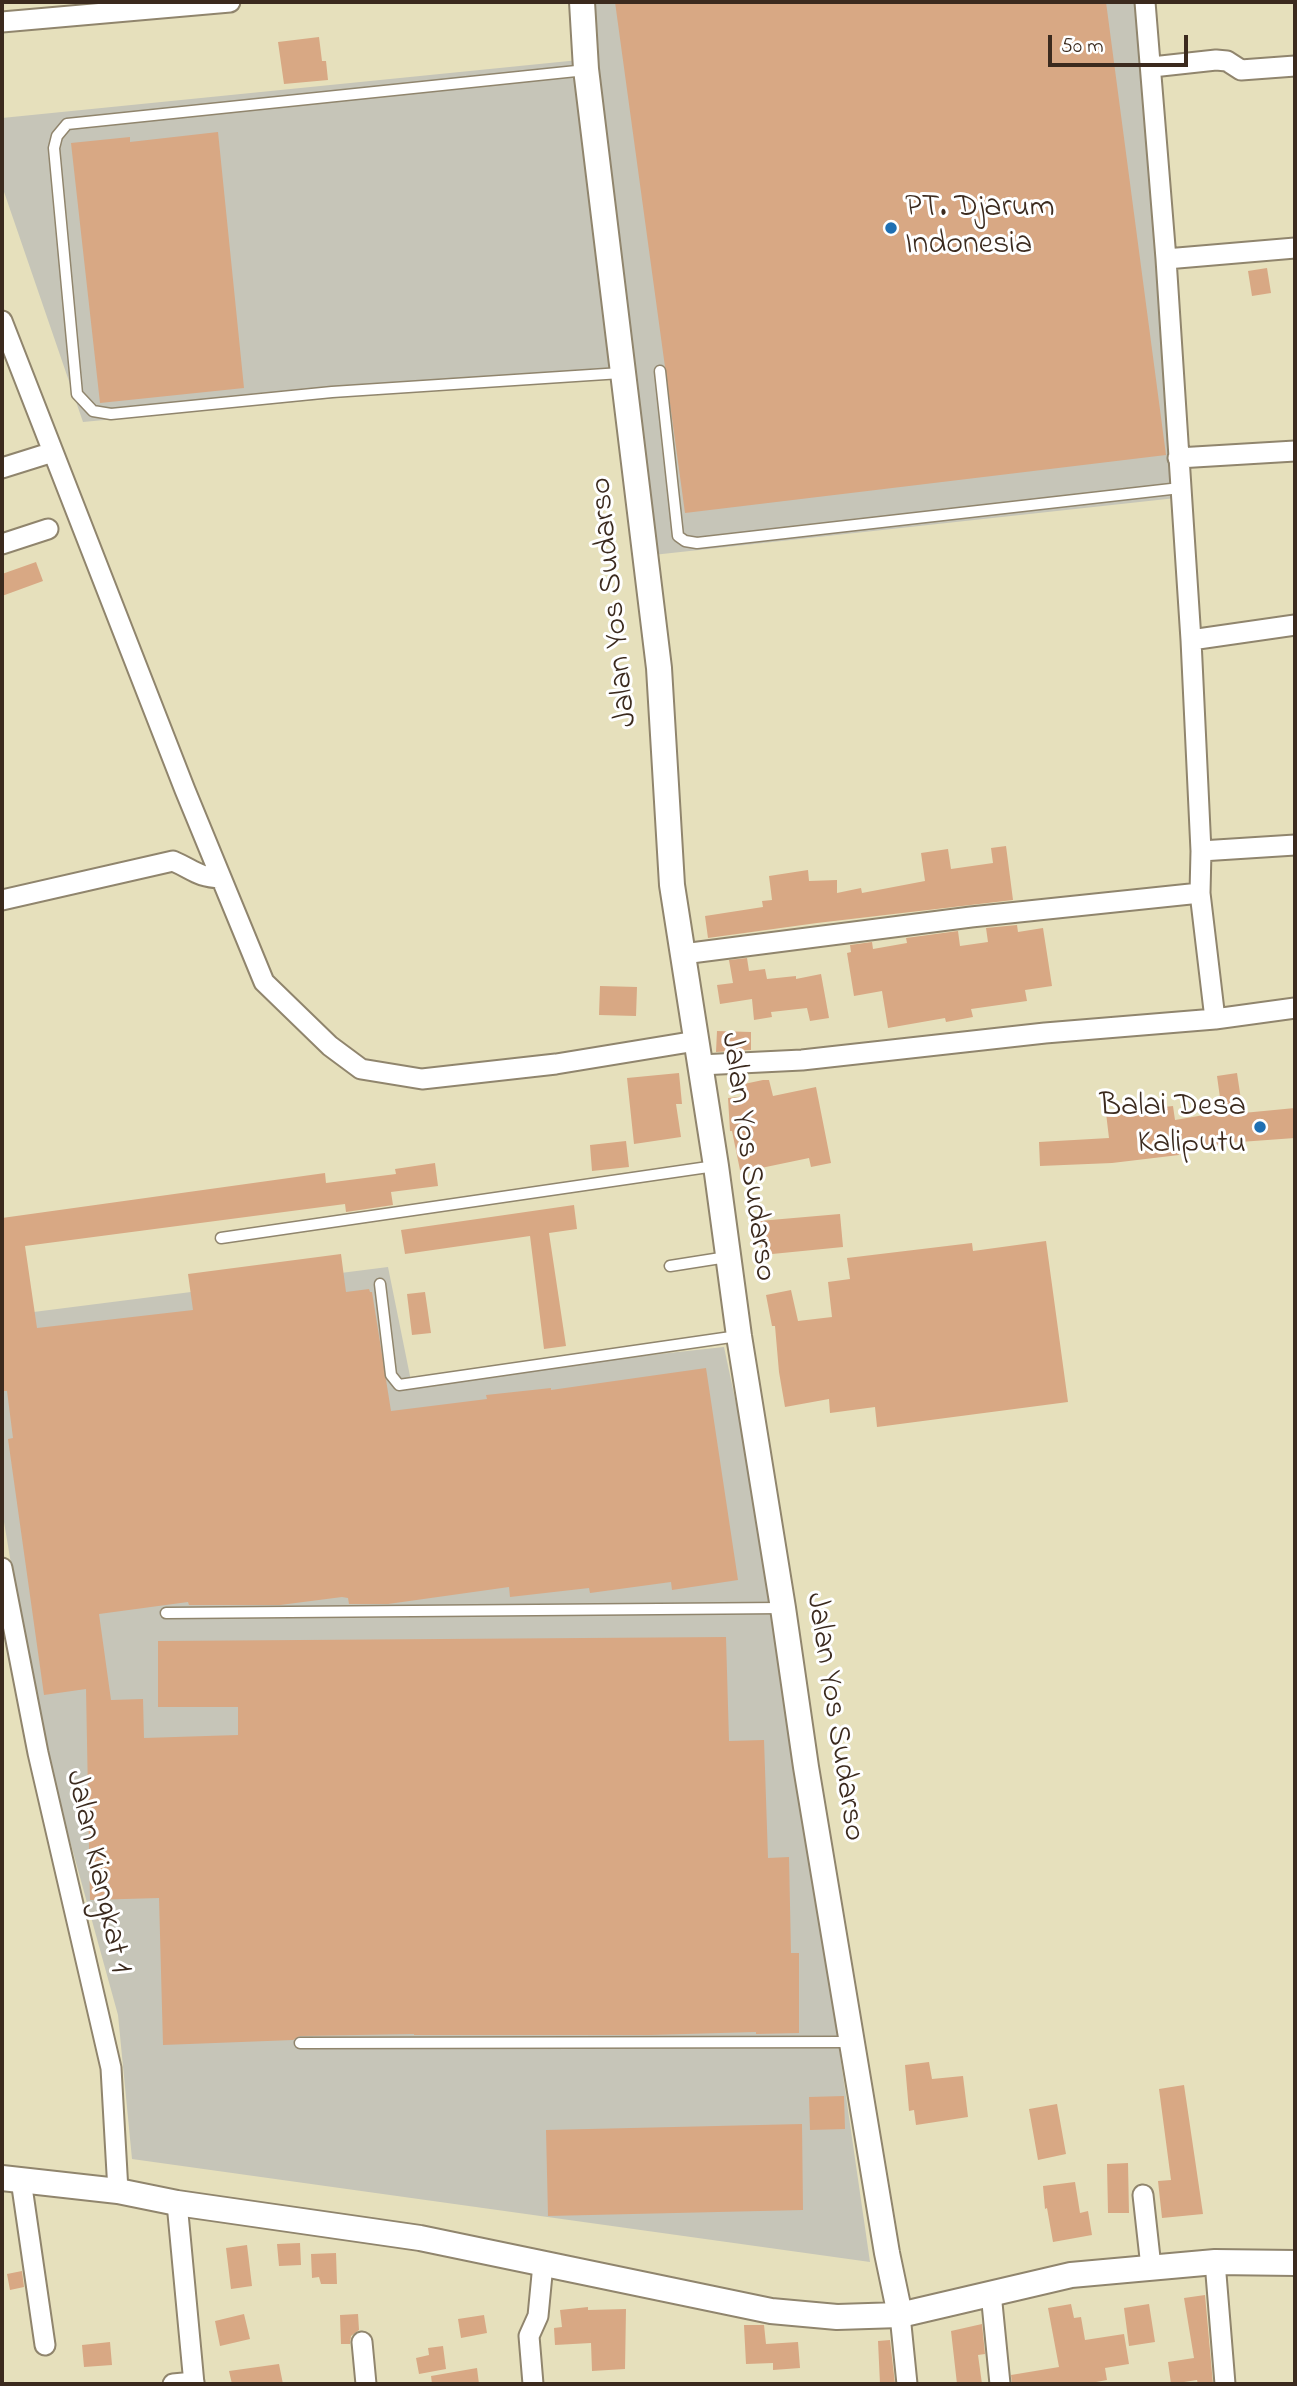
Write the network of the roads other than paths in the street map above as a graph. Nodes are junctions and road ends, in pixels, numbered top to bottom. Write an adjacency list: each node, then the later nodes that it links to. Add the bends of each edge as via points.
1 (230, 2): 4 (street)
2 (582, 2): 7 (street, Jalan Yos Sudarso)
3 (1145, 2): 6 (street)
4 (2, 22)
5 (1295, 66): 6 (street, via 1241,70 1216,60)
6 (1152, 67): 9 (street)
7 (586, 69): 12 (street, Jalan Yos Sudarso); 12 (lane, via 67,124 54,148 77,394 93,411 110,414)
8 (1295, 248): 9 (street)
9 (1166, 259): 15 (street)
10 (2, 321): 14 (street)
11 (660, 371): 17 (lane, via 678,536 684,541)
12 (625, 373): 27 (street, Jalan Yos Sudarso, via 659,668 672,885)
13 (1295, 451): 15 (street)
14 (53, 452): 16 (street); 24 (street)
15 (1178, 458): 17 (street)
16 (2, 468)
17 (1180, 488): 21 (street)
18 (48, 529): 19 (street)
19 (2, 544)
20 (1295, 625): 21 (street)
21 (1191, 640): 23 (street)
22 (1295, 845): 23 (street)
23 (1201, 851): 25 (street)
24 (221, 878): 26 (street, via 201,877 173,862); 30 (street, via 264,982 330,1046 361,1069 422,1079)
25 (1200, 893): 27 (street); 29 (street)
26 (2, 900)
27 (683, 954): 30 (street, Jalan Yos Sudarso)
28 (1295, 1008): 29 (street)
29 (1215, 1019): 30 (street, via 802,1060)
30 (698, 1053): 31 (street, Jalan Yos Sudarso)
31 (716, 1166): 32 (lane); 33 (street, Jalan Yos Sudarso)
32 (221, 1238)
33 (728, 1257): 34 (lane); 36 (street, Jalan Yos Sudarso)
34 (670, 1266)
35 (380, 1284): 36 (lane, via 391,1375 399,1385)
36 (738, 1336): 38 (street, Jalan Yos Sudarso)
37 (2, 1568): 43 (street, Jalan Kiangkat 1, via 38,1753 111,2068)
38 (783, 1608): 39 (lane); 40 (street, Jalan Yos Sudarso)
39 (166, 1613)
40 (852, 2042): 41 (lane); 51 (street, Jalan Yos Sudarso)
41 (300, 2043)
42 (11, 2179): 43 (street); 53 (street)
43 (118, 2191): 45 (street)
44 (1143, 2195): 46 (street)
45 (177, 2203): 49 (street, via 421,2238); 54 (street)
46 (1149, 2246): 47 (street); 50 (street, via 1071,2275)
47 (1215, 2262): 48 (street); 60 (street)
48 (1295, 2263)
49 (543, 2264): 51 (street, via 771,2311 836,2317); 57 (street, via 538,2316 529,2336)
50 (991, 2293): 51 (street); 59 (street)
51 (900, 2315): 58 (street)
52 (362, 2342): 56 (street)
53 (45, 2345)
54 (194, 2383): 55 (street)
55 (173, 2384)
56 (366, 2384)
57 (533, 2384)
58 (907, 2384)
59 (1000, 2384)
60 (1225, 2384)

